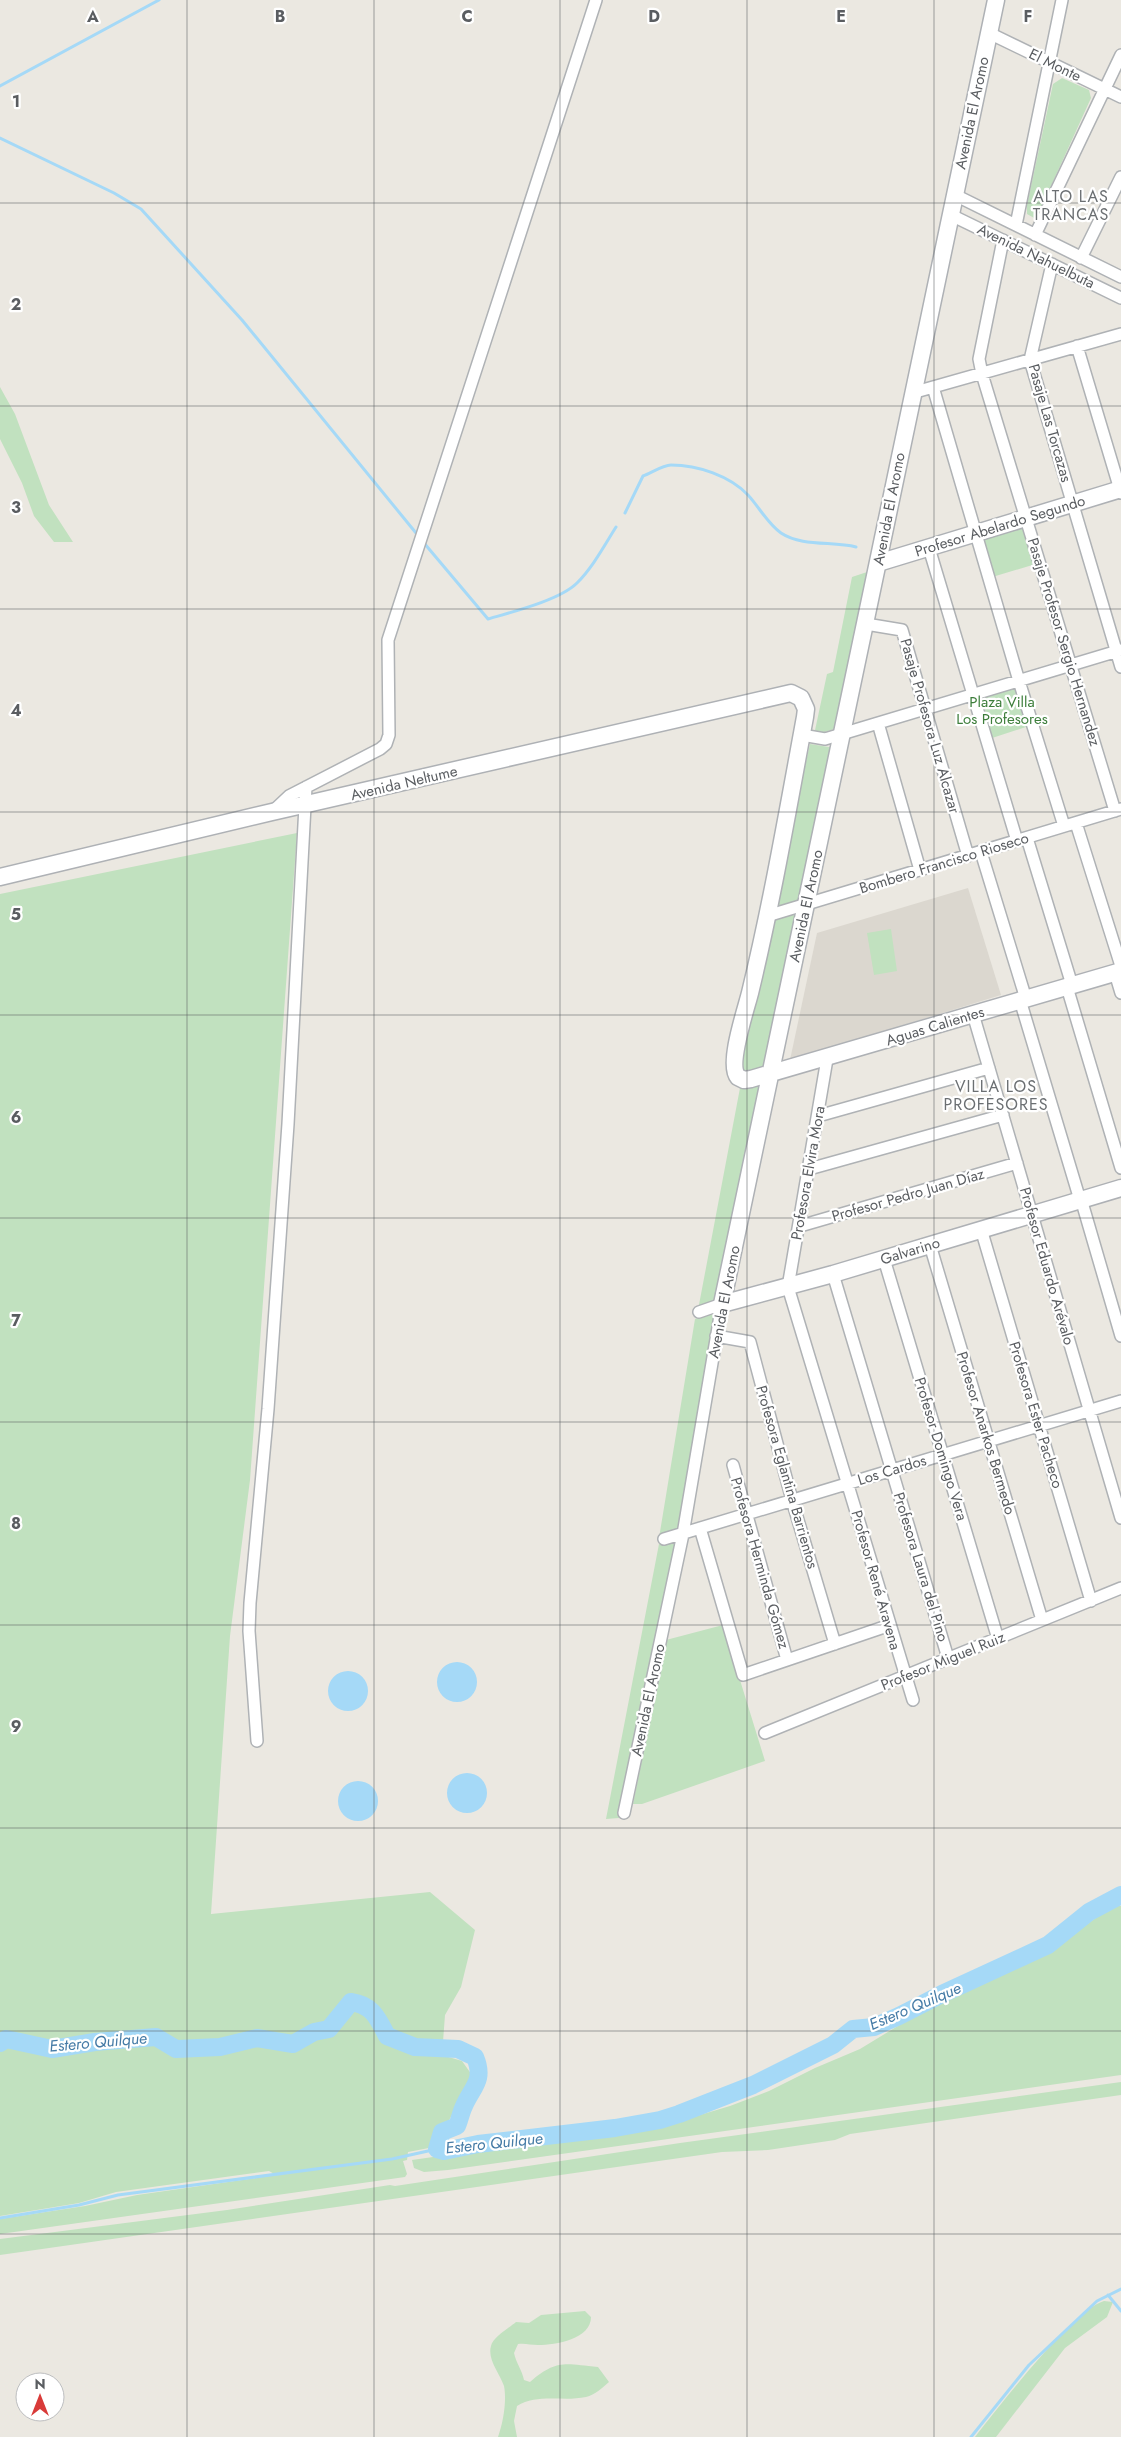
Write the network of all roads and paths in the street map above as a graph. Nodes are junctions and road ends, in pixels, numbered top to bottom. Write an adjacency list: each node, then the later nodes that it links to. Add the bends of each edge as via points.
1 (596, 0): 41 (street, via 388,640 389,735 386,744)
2 (996, 0): 4 (street, Avenida El Aromo)
3 (1062, 0): 6 (street)
4 (989, 32): 6 (street, El Monte); 10 (street, Avenida El Aromo)
5 (1121, 55): 7 (street)
6 (1049, 62): 7 (street, El Monte); 12 (street)
7 (1105, 89): 8 (street, El Monte); 13 (street)
8 (1121, 97)
9 (1121, 177): 15 (street)
10 (955, 195): 11 (street, Avenida El Aromo); 12 (street, Avenida Nahuelbuta)
11 (951, 215): 14 (street, Avenida Nahuelbuta); 24 (street, Avenida El Aromo)
12 (1016, 225): 13 (street, Avenida Nahuelbuta)
13 (1035, 235): 15 (street, Avenida Nahuelbuta)
14 (1003, 240): 16 (street, Avenida Nahuelbuta); 22 (street, Pasaje Profesor Sergio Hernandez, via 979,359)
15 (1082, 258): 17 (street, Avenida Nahuelbuta)
16 (1052, 264): 18 (street, Avenida Nahuelbuta); 21 (street, Pasaje Las Torcazas)
17 (1121, 278)
18 (1121, 298)
19 (1121, 334): 20 (street)
20 (1077, 346): 21 (street); 25 (street)
21 (1030, 360): 22 (street); 26 (street, Pasaje Las Torcazas)
22 (982, 374): 23 (street); 27 (street, Pasaje Profesor Sergio Hernandez)
23 (933, 387): 24 (street); 28 (street)
24 (912, 393): 30 (street, Avenida El Aromo)
25 (1121, 491): 26 (street, Profesor Abelardo Segundo)
26 (1073, 504): 27 (street, Profesor Abelardo Segundo); 32 (street, Pasaje Las Torcazas)
27 (1026, 518): 28 (street, Profesor Abelardo Segundo); 33 (street, Pasaje Profesor Sergio Hernandez)
28 (976, 533): 29 (street, Profesor Abelardo Segundo); 35 (street)
29 (929, 548): 30 (street, Profesor Abelardo Segundo); 36 (street)
30 (878, 563): 31 (street, Avenida El Aromo)
31 (866, 624): 37 (street, Pasaje Profesora Luz Alcazar, via 902,630); 39 (street, Avenida El Aromo)
32 (1119, 651): 33 (street); 34 (street, Pasaje Las Torcazas)
33 (1070, 665): 35 (street); 43 (street, Pasaje Profesor Sergio Hernandez)
34 (1121, 667)
35 (1019, 681): 36 (street); 46 (street)
36 (972, 695): 37 (street); 47 (street)
37 (925, 710): 38 (street); 49 (street, Pasaje Profesora Luz Alcazar)
38 (878, 723): 39 (street); 50 (street)
39 (844, 734): 40 (street, via 825,739); 52 (street, Avenida El Aromo)
40 (802, 735): 42 (street, Avenida Neltume, via 804,704 796,695 784,694); 53 (street)
41 (306, 787): 42 (street); 44 (street, via 289,796)
42 (306, 805): 44 (street, Avenida Neltume); 105 (street, via 288,1124 250,1603)
43 (1118, 810): 45 (street, Bombero Francisco Rioseco)
44 (272, 812): 51 (street, Avenida Neltume)
45 (1076, 823): 46 (street, Bombero Francisco Rioseco); 54 (street)
46 (1064, 826): 47 (street, Bombero Francisco Rioseco)
47 (1022, 839): 48 (street, Bombero Francisco Rioseco); 55 (street)
48 (981, 852): 49 (street, Bombero Francisco Rioseco); 57 (street)
49 (968, 856): 50 (street, Bombero Francisco Rioseco)
50 (920, 870): 52 (street, Bombero Francisco Rioseco)
51 (0, 877)
52 (806, 905): 53 (street, Bombero Francisco Rioseco); 61 (street, Avenida El Aromo)
53 (767, 916): 61 (street, Aguas Calientes, via 734,1067 738,1078 748,1080)
54 (1119, 970): 55 (street, Aguas Calientes); 56 (street)
55 (1069, 986): 57 (street, Aguas Calientes); 65 (street)
56 (1121, 993)
57 (1023, 999): 58 (street, Aguas Calientes); 68 (street)
58 (973, 1014): 59 (street, Aguas Calientes); 60 (street, Profesor Eduardo Arévalo)
59 (827, 1059): 61 (street, Aguas Calientes); 63 (street, Profesora Elvira Mora)
60 (989, 1068): 62 (street, Profesor Eduardo Arévalo); 63 (street)
61 (772, 1073): 76 (street, Avenida El Aromo)
62 (1003, 1115): 64 (street, Profesor Eduardo Arévalo); 66 (street)
63 (818, 1116): 66 (street, Profesora Elvira Mora)
64 (1017, 1163): 69 (street, Profesor Eduardo Arévalo); 70 (street, Profesor Pedro Juan Díaz)
65 (1121, 1168)
66 (809, 1169): 70 (street, Profesora Elvira Mora)
67 (1121, 1188): 68 (street, Galvarino)
68 (1080, 1199): 69 (street, Galvarino); 79 (street)
69 (1032, 1214): 71 (street, Galvarino); 81 (street, Profesor Eduardo Arévalo)
70 (800, 1226): 75 (street, Profesora Elvira Mora)
71 (981, 1229): 72 (street, Galvarino); 82 (street, Profesora Ester Pacheco)
72 (930, 1245): 73 (street, Galvarino); 83 (street, Profesor Anarkos Bermedo)
73 (884, 1259): 74 (street, Galvarino); 84 (street, Profesor Domingo Vera)
74 (833, 1274): 75 (street, Galvarino); 86 (street, Profesora Laura del Pino)
75 (788, 1287): 76 (street, Galvarino); 87 (street, Profesor René Aravena)
76 (722, 1304): 77 (street, Galvarino); 78 (street, Avenida El Aromo)
77 (699, 1312)
78 (716, 1336): 88 (street, Profesora Eglantina Barrientos, via 750,1342); 92 (street, Avenida El Aromo)
79 (1121, 1336)
80 (1121, 1401): 81 (street, Los Cardos)
81 (1090, 1410): 82 (street, Los Cardos); 90 (street, Profesor Eduardo Arévalo)
82 (1040, 1426): 83 (street, Los Cardos); 95 (street, Profesora Ester Pacheco)
83 (989, 1441): 84 (street, Los Cardos); 96 (street, Profesor Anarkos Bermedo)
84 (943, 1455): 86 (street, Los Cardos); 98 (street, Profesor Domingo Vera)
85 (733, 1465): 89 (street, Profesora Herminda Gómez)
86 (892, 1470): 87 (street, Los Cardos); 100 (street, Profesora Laura del Pino)
87 (848, 1484): 88 (street, Los Cardos); 97 (street, Profesor René Aravena)
88 (792, 1500): 89 (street, Los Cardos); 99 (street, Profesora Eglantina Barrientos)
89 (745, 1515): 91 (street, Los Cardos); 101 (street, Profesora Herminda Gómez)
90 (1121, 1518)
91 (700, 1528): 92 (street, Los Cardos); 101 (street, via 742,1675)
92 (682, 1534): 93 (street, Los Cardos); 106 (street, Avenida El Aromo)
93 (664, 1539)
94 (1121, 1588): 95 (street, Profesor Miguel Ruiz)
95 (1091, 1600): 96 (street, Profesor Miguel Ruiz)
96 (1042, 1620): 98 (street, Profesor Miguel Ruiz)
97 (890, 1625): 99 (street); 102 (street, Profesor René Aravena)
98 (998, 1639): 100 (street, Profesor Miguel Ruiz)
99 (835, 1644): 101 (street)
100 (948, 1658): 102 (street, Profesor Miguel Ruiz)
101 (787, 1660)
102 (904, 1676): 103 (street, Profesor René Aravena); 104 (street, Profesor Miguel Ruiz)
103 (913, 1700)
104 (765, 1733)
105 (257, 1740)
106 (624, 1813)

